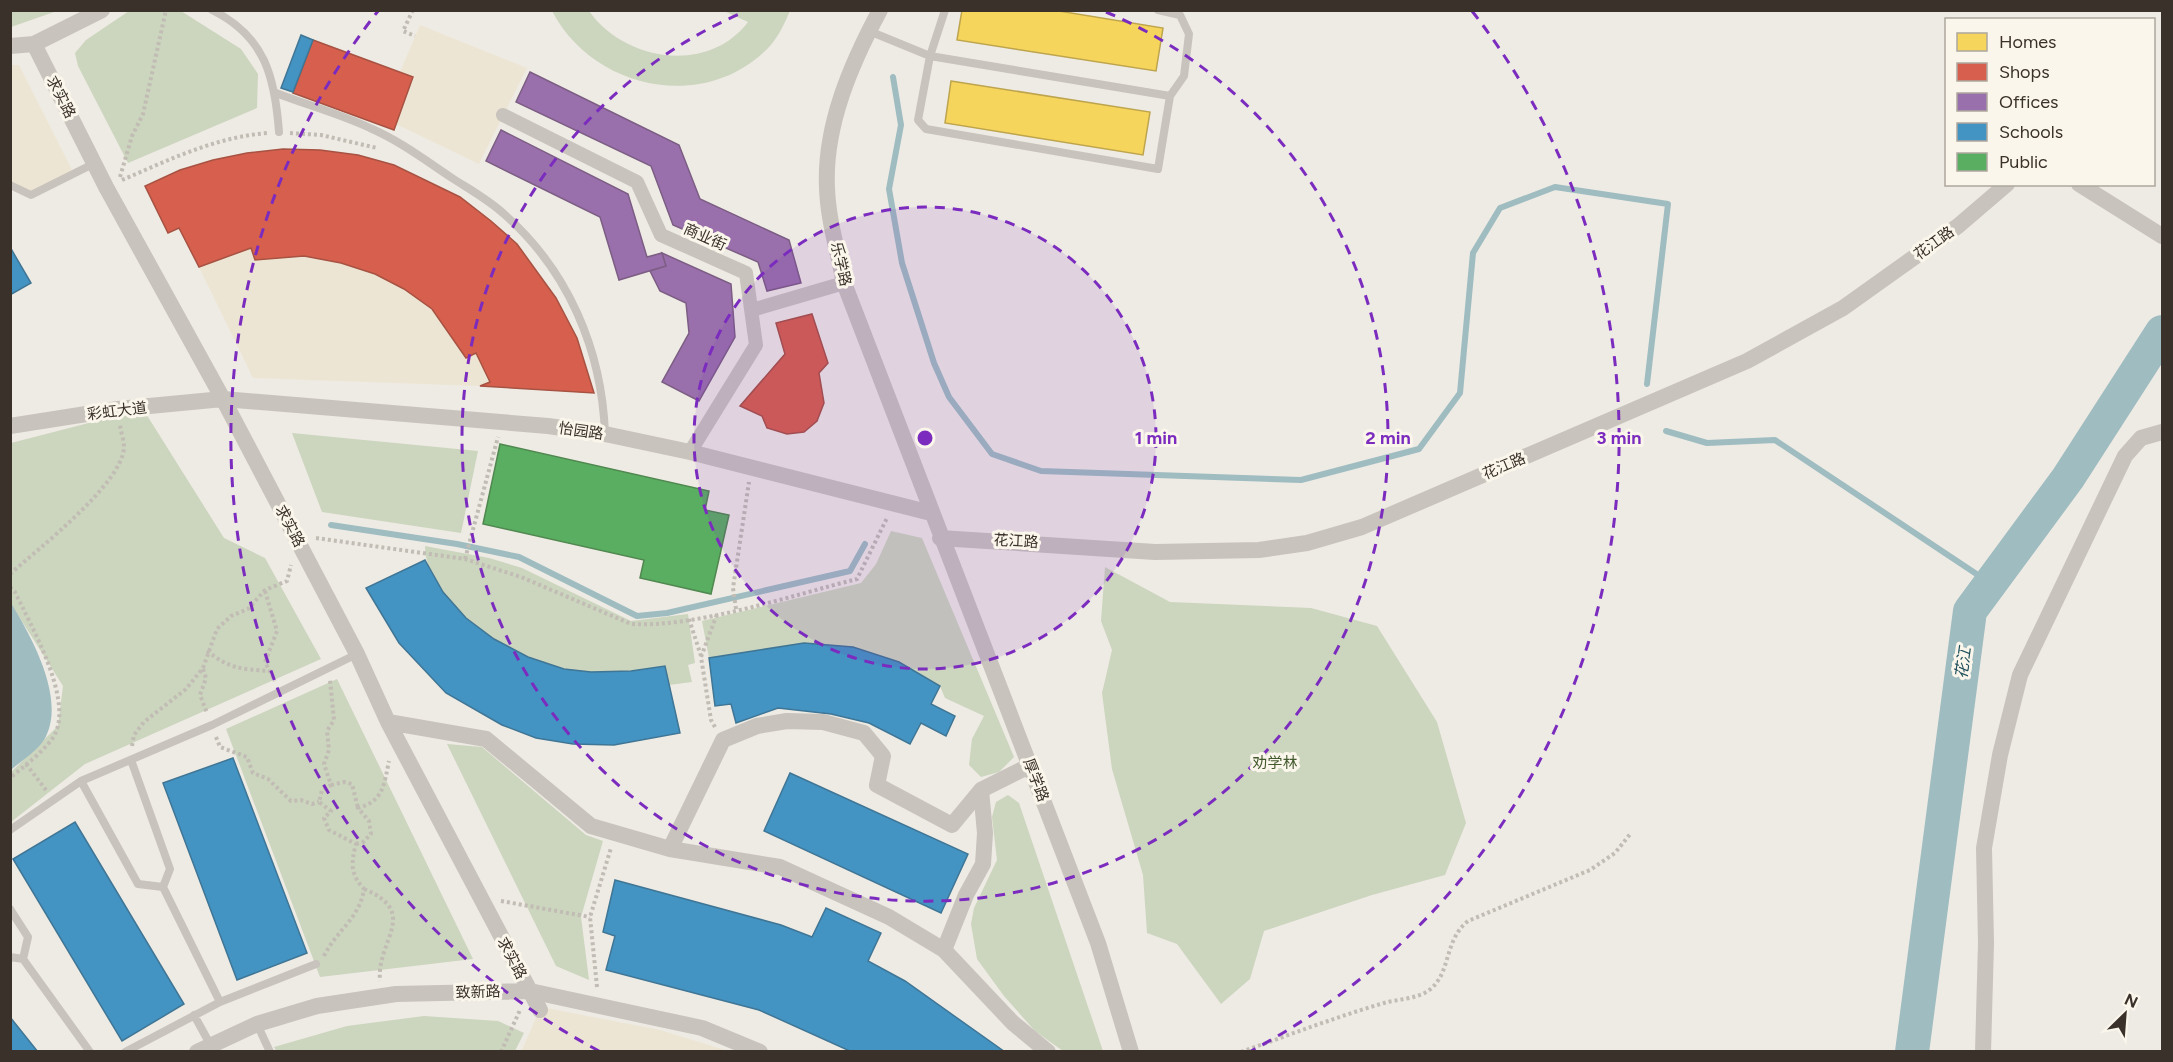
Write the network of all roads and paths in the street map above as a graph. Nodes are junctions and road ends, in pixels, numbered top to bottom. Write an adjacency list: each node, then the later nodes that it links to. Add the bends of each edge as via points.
1 (102, 10): 11 (street)
2 (166, 10): 17 (path, via 143,114 118,182 210,144 242,135)
3 (212, 10): 8 (lane)
4 (413, 10): 10 (path, via 403,31)
5 (880, 10): 9 (street, 乐学路)
6 (945, 10): 13 (lane)
7 (1158, 10): 15 (lane, via 1180,15 1189,34 1184,76)
8 (227, 14): 14 (lane, via 270,69)
9 (869, 31): 13 (lane); 24 (street, 乐学路, via 853,61 827,160 830,218)
10 (415, 36)
11 (34, 44): 12 (street); 19 (street, 求实路)
12 (10, 46)
13 (930, 56): 15 (lane); 15 (lane, via 918,120 926,129 1158,169)
14 (276, 93): 17 (lane); 31 (lane, via 370,128 407,147 503,213 543,252 572,300 595,355 604,397)
15 (1170, 96)
16 (503, 115): 25 (street, 商业街, via 637,182 661,235 746,273)
17 (279, 132): 18 (path, via 321,135)
18 (378, 148)
19 (94, 163): 20 (lane, via 31,195); 26 (street, 求实路)
20 (10, 185)
21 (2005, 186): 37 (street, 花江路, via 1958,226 1844,308 1747,361 1362,527 1307,543 1259,550 1155,552)
22 (2082, 186): 23 (street)
23 (2163, 236)
24 (844, 283): 25 (street); 35 (street, 乐学路)
25 (752, 310): 32 (street, 商业街, via 756,345)
26 (223, 399): 27 (street, 彩虹大道); 28 (street, 怡园路); 36 (street, 求实路)
27 (118, 409): 29 (street, 彩虹大道); 39 (path, via 124,447 111,476 78,513)
28 (502, 422): 31 (street, 怡园路); 38 (path)
29 (10, 426)
30 (2163, 432): 96 (street, via 2141,438 2125,456 2020,675 2000,755 1984,848)
31 (605, 434): 32 (street, 怡园路)
32 (690, 452): 33 (street, 怡园路)
33 (751, 467): 34 (street, 怡园路); 42 (path, via 733,588)
34 (894, 503): 35 (street, 怡园路); 42 (path, via 857,579)
35 (931, 513): 37 (street, 厚学路)
36 (296, 536): 38 (path); 41 (path, via 287,581); 46 (street, 求实路)
37 (940, 538): 58 (street, 厚学路)
38 (465, 559): 44 (path, via 521,577 631,624 648,626)
39 (10, 574)
40 (10, 587): 57 (path, via 45,660 60,718 56,734)
41 (265, 590): 45 (path, via 248,609 231,616 217,629); 50 (path, via 277,631 265,662)
42 (736, 609): 43 (path)
43 (717, 614): 44 (path); 47 (path)
44 (689, 620): 47 (path)
45 (207, 651): 49 (path); 50 (path, via 224,664)
46 (357, 654): 48 (lane); 52 (street, 求实路)
47 (701, 657): 54 (path, via 711,720)
48 (329, 667): 51 (lane); 61 (path, via 334,720 327,731 329,750 324,764)
49 (203, 668): 53 (path, via 206,678 200,695); 56 (path, via 186,689 159,708 134,735)
50 (269, 671): 51 (path)
51 (281, 691): 53 (lane)
52 (388, 722): 55 (street, 求实路); 68 (street, via 486,739 591,826)
53 (212, 725): 56 (lane); 64 (path, via 220,747 248,757 254,773 268,779 291,801)
54 (723, 740): 62 (street, via 757,726 787,721 823,722 864,734 883,756 877,785 952,825); 70 (street)
55 (402, 748): 65 (path, via 390,759 383,792); 73 (street, 求实路)
56 (130, 760): 60 (lane); 71 (lane, via 170,869)
57 (26, 764): 59 (path); 63 (path)
58 (1031, 765): 62 (street); 94 (street, 厚学路, via 1098,943)
59 (10, 778)
60 (81, 781): 63 (lane); 71 (lane, via 138,884)
61 (331, 785): 64 (path, via 322,790); 65 (path, via 352,784)
62 (981, 790): 76 (street, via 983,864)
63 (54, 800): 66 (lane)
64 (320, 802): 69 (path, via 330,811 324,818 329,830)
65 (358, 808): 69 (path, via 369,821 371,834)
66 (10, 830)
67 (1631, 833): 95 (path, via 1615,853 1590,870 1468,921 1456,931 1444,968 1428,991)
68 (615, 835): 70 (street); 75 (path)
69 (356, 844): 72 (path, via 352,872)
70 (670, 849): 76 (street, via 780,867 889,916)
71 (163, 887): 82 (lane)
72 (364, 889): 79 (path, via 358,913); 81 (path, via 382,897 391,907 392,936 380,956)
73 (479, 897): 75 (path); 80 (street, 求实路)
74 (10, 909): 78 (lane, via 28,937)
75 (590, 917): 83 (path)
76 (944, 950): 93 (street, via 1013,1023)
77 (10, 957): 78 (lane)
78 (23, 959): 88 (lane)
79 (316, 964): 82 (lane)
80 (530, 991): 81 (street, 致新路); 83 (street, 致新路); 84 (street, 求实路); 91 (path)
81 (381, 996): 86 (street, 致新路, via 317,1006)
82 (220, 1002): 85 (lane)
83 (600, 1006): 92 (street, 致新路, via 702,1028)
84 (540, 1010)
85 (194, 1015): 87 (lane); 89 (lane)
86 (257, 1024): 87 (street, 致新路); 90 (lane)
87 (204, 1048)
88 (90, 1052)
89 (125, 1052)
90 (270, 1052)
91 (501, 1052)
92 (760, 1052)
93 (1048, 1052)
94 (1131, 1052)
95 (1241, 1052)
96 (1983, 1052)

